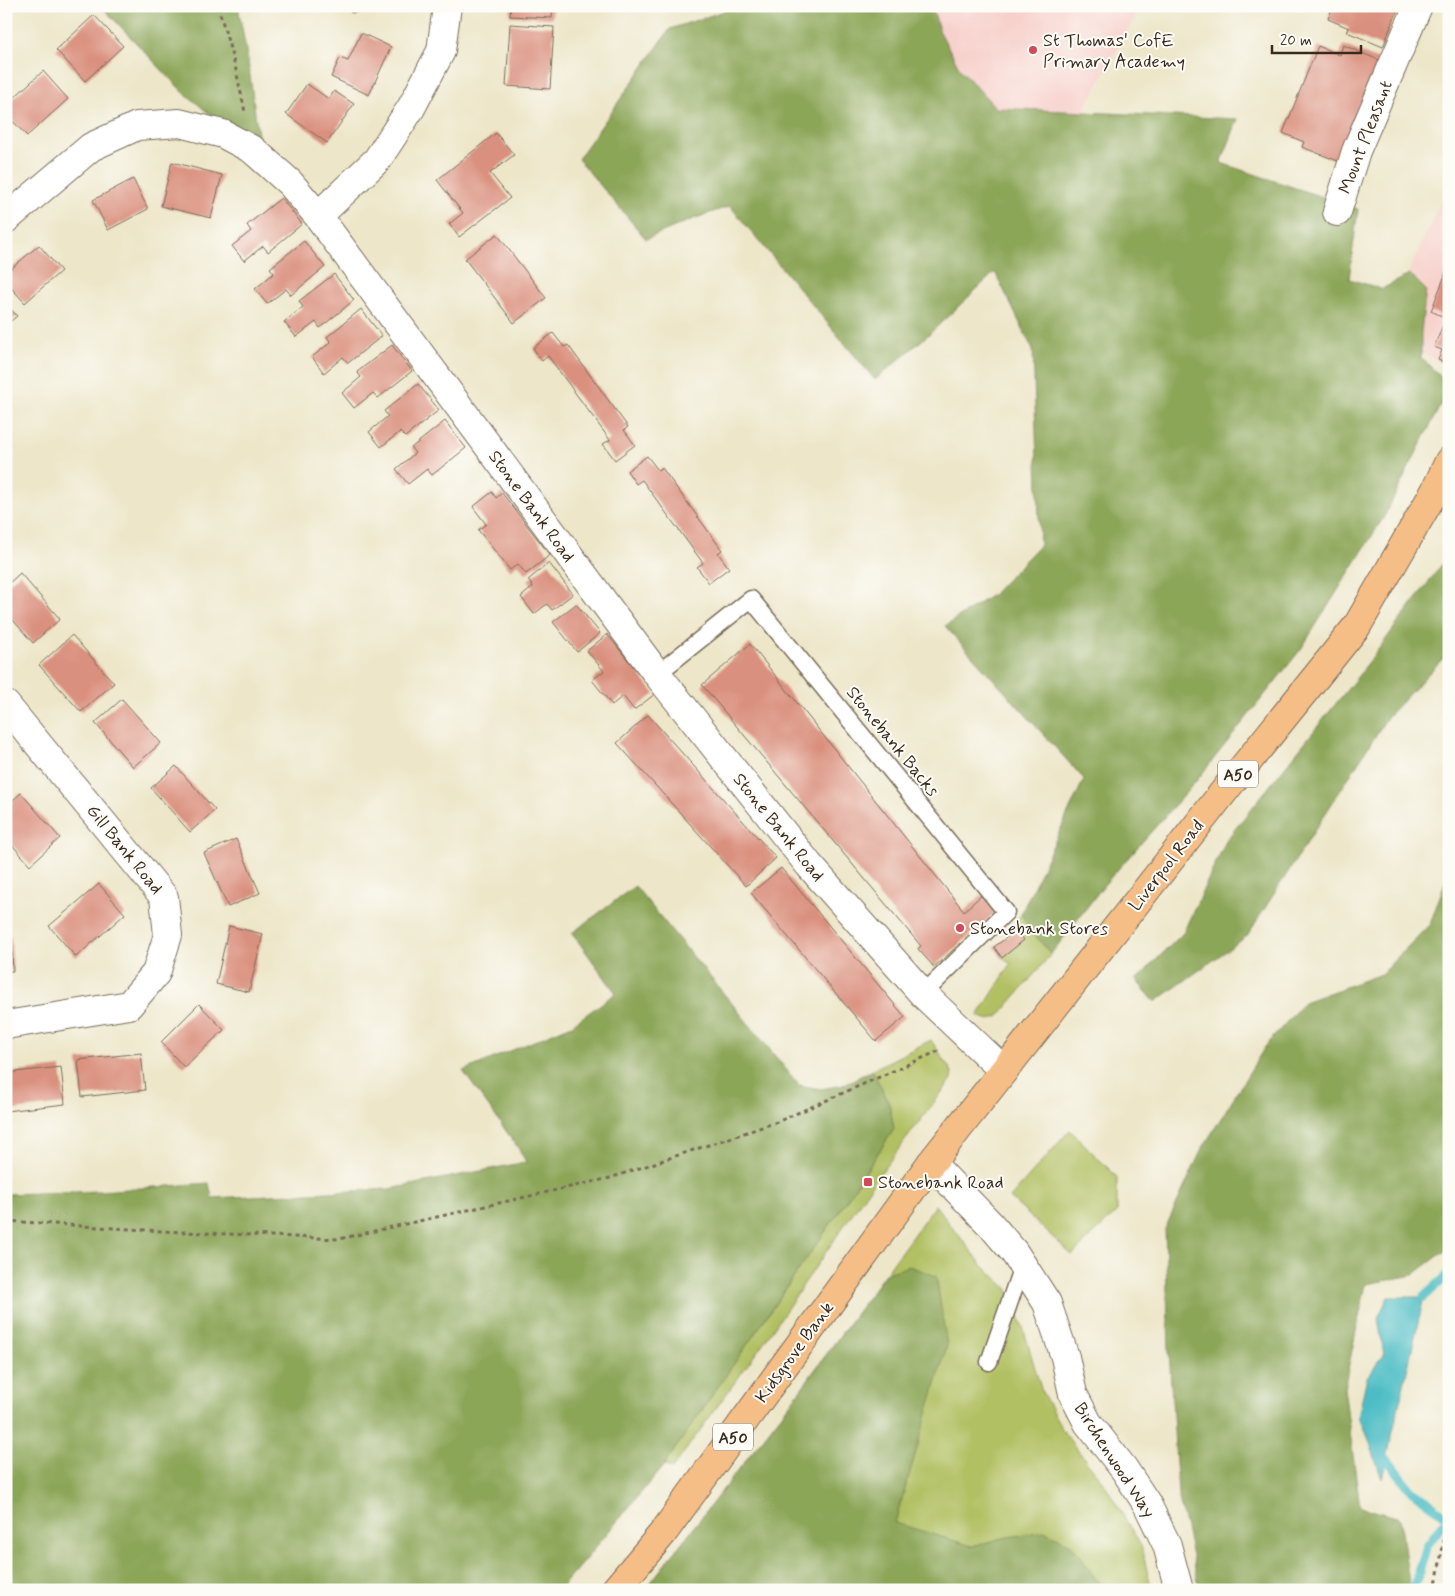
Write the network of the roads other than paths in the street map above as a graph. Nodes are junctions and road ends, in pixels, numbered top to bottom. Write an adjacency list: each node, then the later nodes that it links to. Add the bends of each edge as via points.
1 (447, 6): 4 (street, via 441,51 411,108 377,160)
2 (1418, 6): 3 (street, Mount Pleasant, via 1356,151)
3 (1337, 212)
4 (318, 216): 5 (street, Stone Bank Road, via 290,183 253,150 223,134 180,124 137,126 91,147); 7 (street, Stone Bank Road)
5 (6, 220)
6 (1449, 462): 11 (main road, Liverpool Road / A50, via 1357,626)
7 (656, 674): 9 (street, Stone Bank Road, via 809,865); 9 (lane, Stonebank Backs, via 751,598 1006,912)
8 (6, 705): 10 (street, Gill Bank Road, via 164,897 168,935 156,973 129,1005)
9 (923, 994): 11 (street, Stone Bank Road)
10 (6, 1025)
11 (1003, 1070): 12 (main road, Liverpool Road / A50)
12 (931, 1163): 13 (street, Birchenwood Way, via 991,1225); 14 (main road, Liverpool Road / A50)
13 (1022, 1266): 15 (lane); 17 (street, Birchenwood Way, via 1047,1303 1073,1394 1088,1423 1147,1504 1167,1545)
14 (846, 1280): 16 (main road, Kidsgrove Bank / A50, via 663,1534)
15 (989, 1362)
16 (615, 1590)
17 (1179, 1590)

